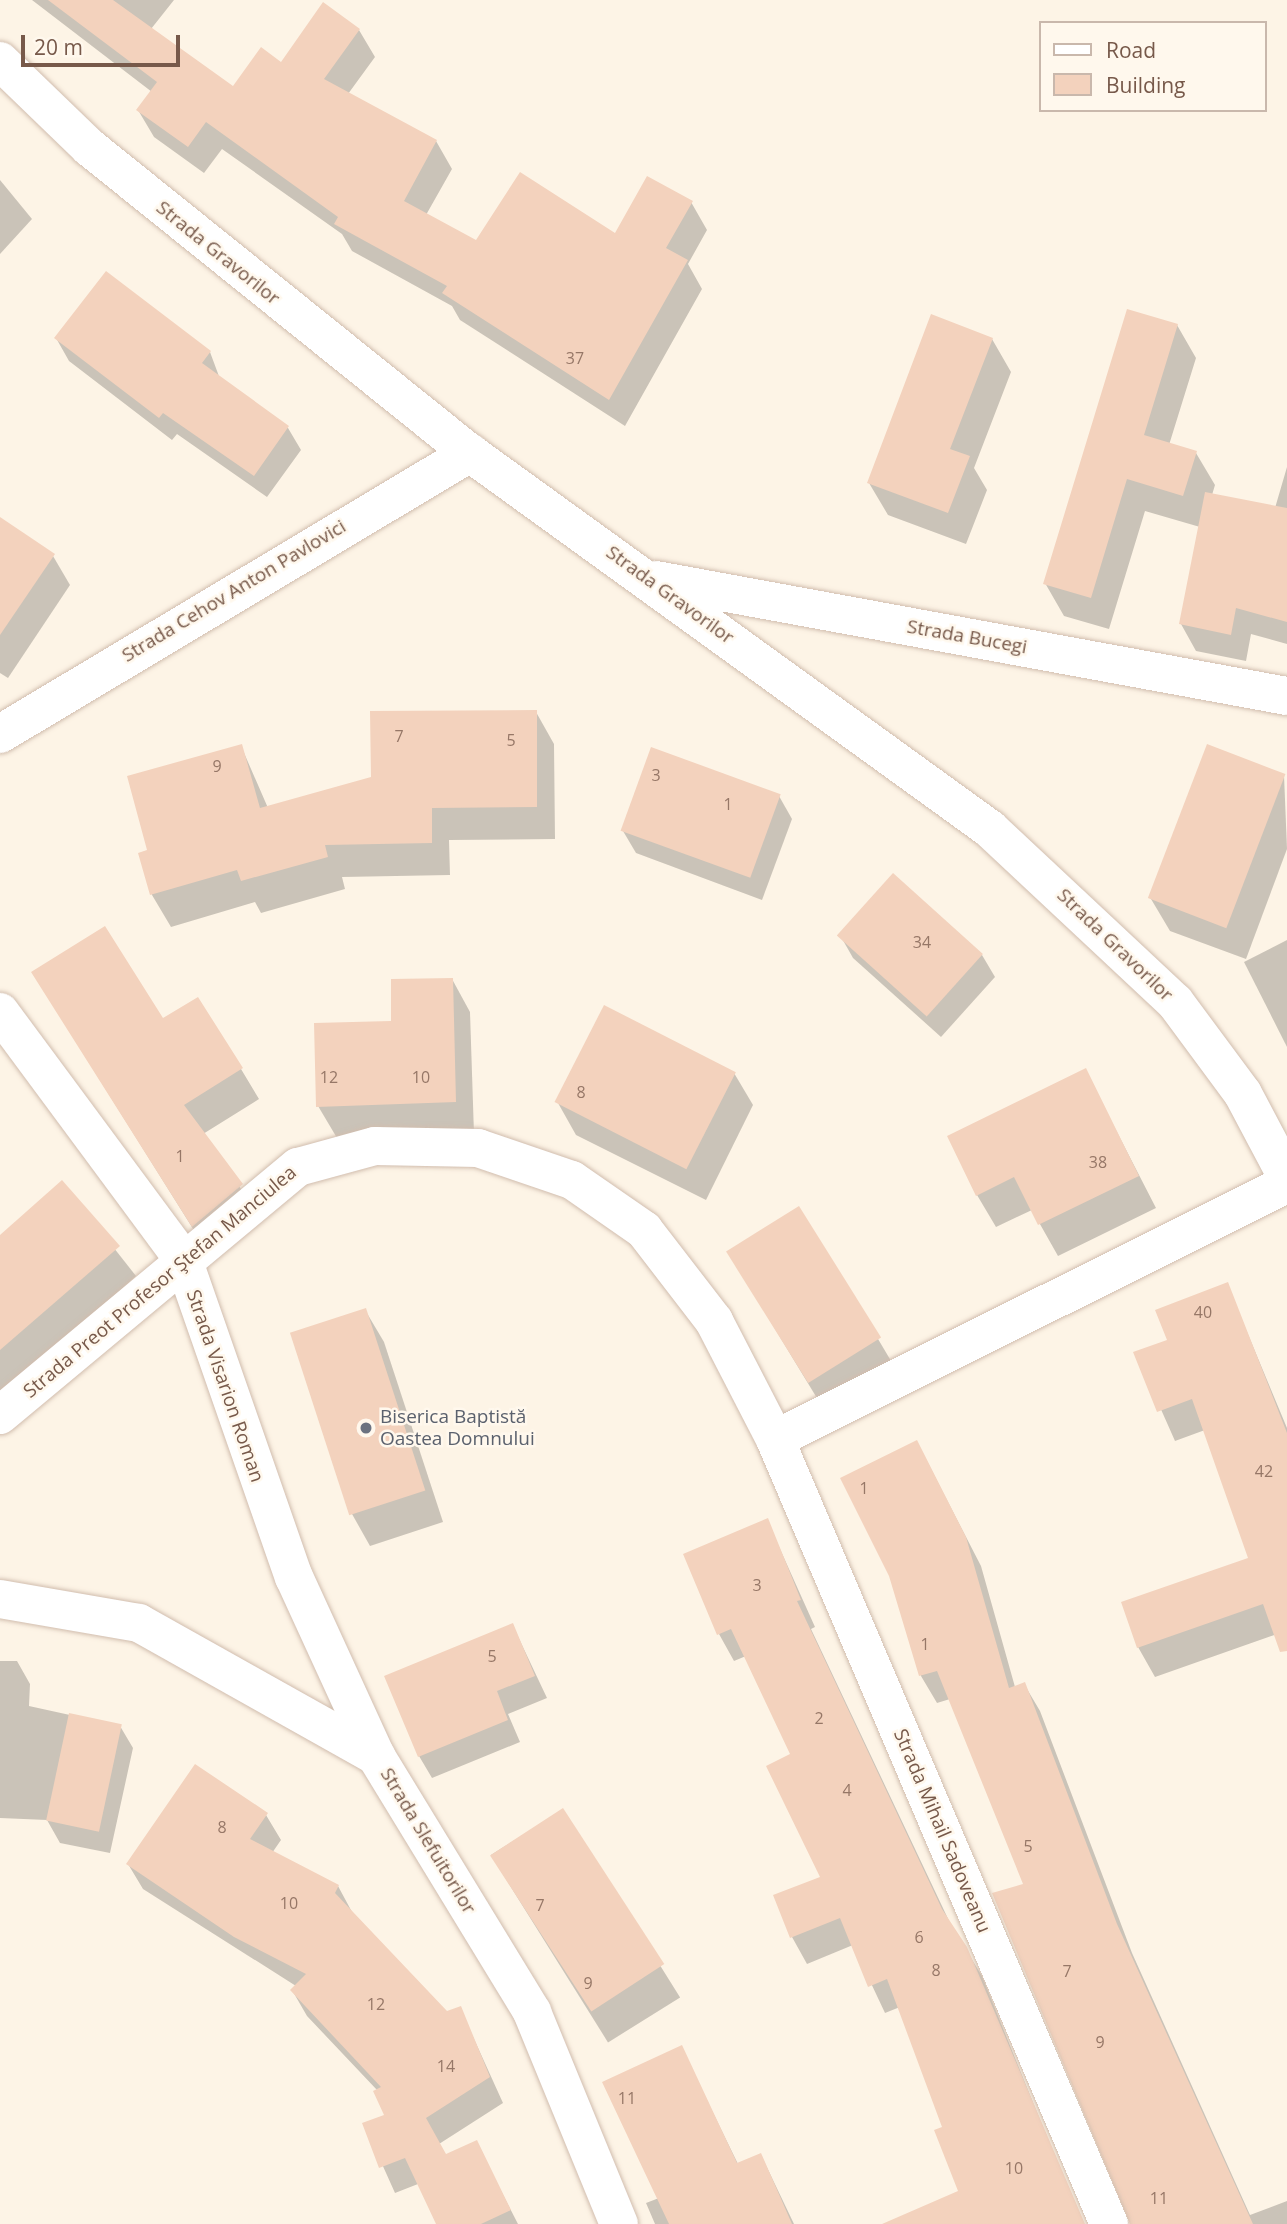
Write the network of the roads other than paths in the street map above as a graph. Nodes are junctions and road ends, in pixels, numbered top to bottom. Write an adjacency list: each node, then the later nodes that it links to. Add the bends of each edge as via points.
1 (0, 61): 2 (street, Strada Gravorilor, via 89,147)
2 (470, 453): 3 (street, Strada Gravorilor); 5 (street, Strada Cehov Anton Pavlovici)
3 (648, 578): 4 (street, Strada Bucegi); 7 (street, Strada Gravorilor, via 990,829 1071,900 1175,1002 1243,1094)
4 (1287, 696)
5 (5, 723)
6 (0, 1012): 9 (street, Strada Visarion Roman)
7 (1287, 1177)
8 (1287, 1184): 11 (street)
9 (183, 1259): 10 (street, Strada Preot Profesor Ştefan Manciulea); 11 (street, Strada Preot Profesor Ştefan Manciulea, via 298,1167 375,1146 478,1148 572,1180 644,1230 714,1321); 13 (street, Strada Visarion Roman, via 293,1577)
10 (0, 1415)
11 (775, 1439): 15 (street, Strada Mihail Sadoveanu)
12 (0, 1598): 13 (street, Strada Slefuitorilor, via 139,1622)
13 (376, 1756): 14 (street, Strada Slefuitorilor, via 532,2012)
14 (619, 2224)
15 (1109, 2224)

